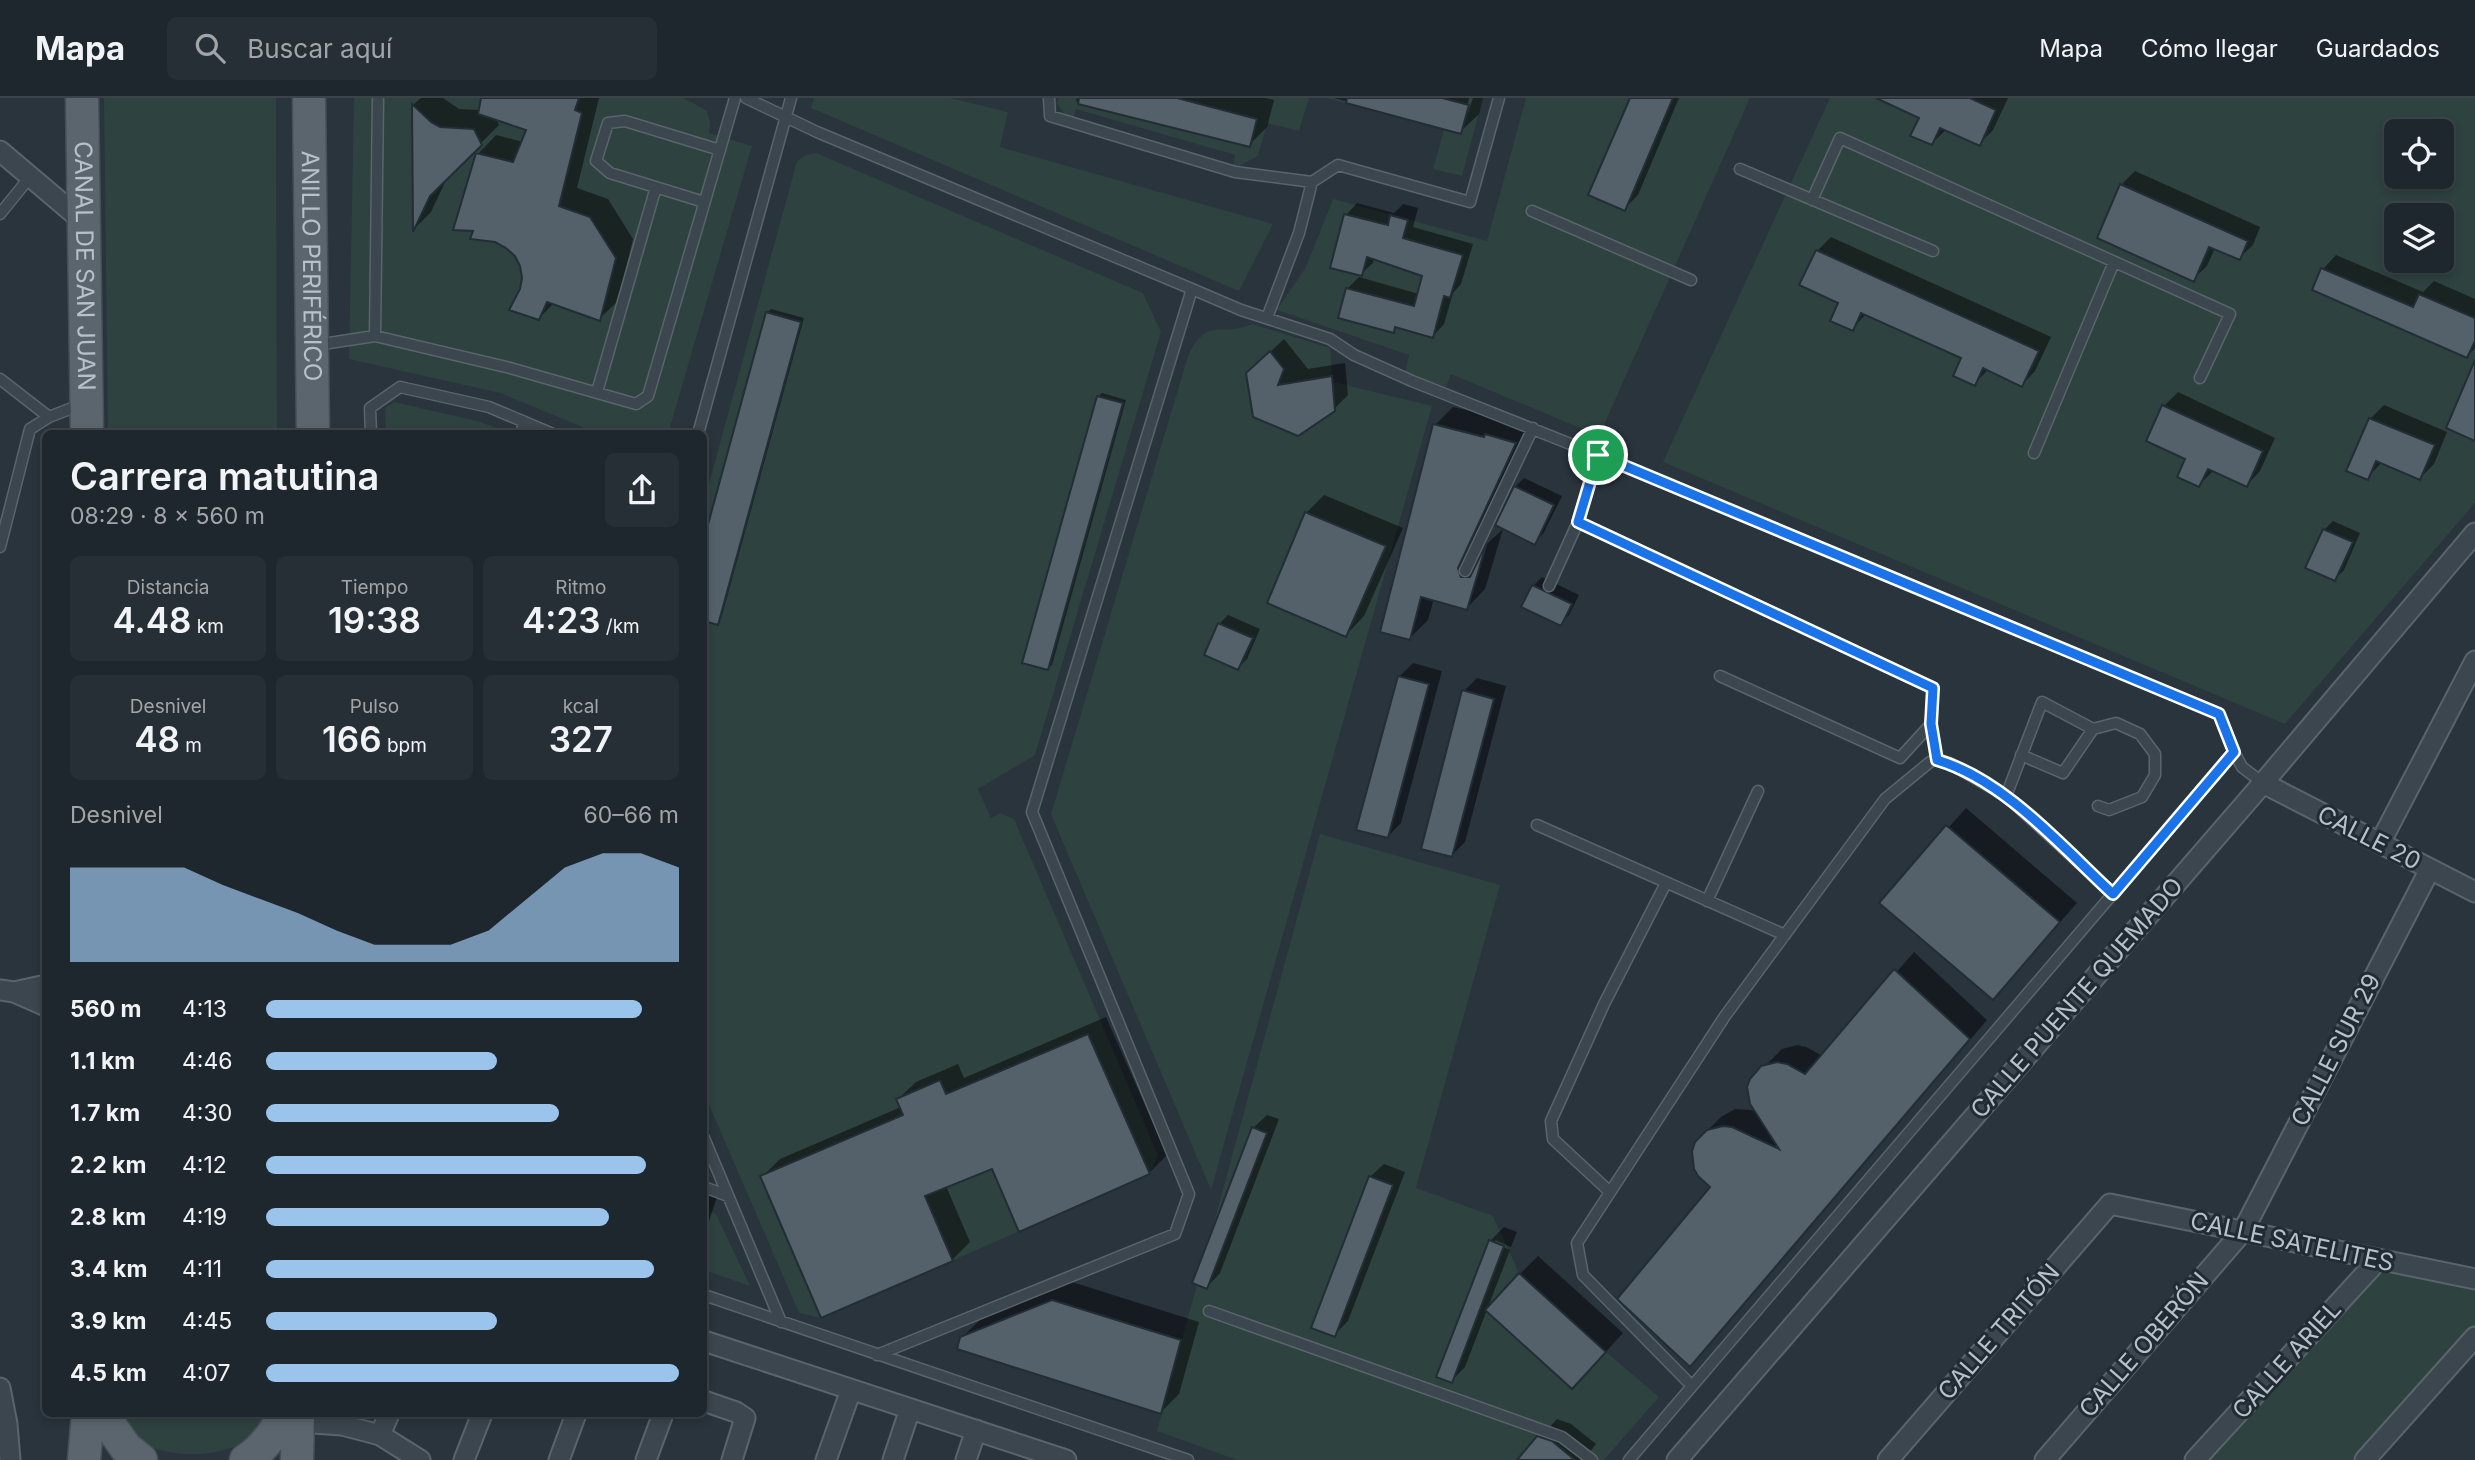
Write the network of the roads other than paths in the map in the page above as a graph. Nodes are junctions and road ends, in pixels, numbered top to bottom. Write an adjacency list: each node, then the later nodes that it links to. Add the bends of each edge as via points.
1 (82, 98): 20 (main road, CANAL DE SAN JUAN)
2 (309, 98): 27 (main road, ANILLO PERIFÉRICO)
3 (378, 98): 26 (lane)
4 (735, 98): 10 (lane)
5 (746, 98): 9 (lane)
6 (791, 98): 9 (lane)
7 (1049, 98): 14 (lane, via 1050,116 1236,172)
8 (1499, 98): 14 (lane, via 1470,202 1338,165)
9 (786, 117): 24 (lane); 40 (lane)
10 (720, 150): 15 (lane, via 625,121 608,123 596,161 610,173); 17 (lane)
11 (0, 151): 13 (street)
12 (1740, 169): 16 (lane)
13 (30, 177): 19 (lane); 20 (street)
14 (1312, 182): 25 (lane)
15 (656, 187): 17 (lane); 30 (lane)
16 (1812, 200): 21 (lane); 22 (lane, via 1840,138)
17 (704, 202): 30 (lane, via 648,396 636,404)
18 (1532, 211): 23 (lane)
19 (0, 214)
20 (85, 223): 31 (main road, CANAL DE SAN JUAN)
21 (1933, 251)
22 (2114, 262): 28 (lane, via 2230,314); 41 (lane)
23 (1691, 280)
24 (1192, 289): 25 (lane); 83 (lane, via 1032,812 1189,1194 1175,1234)
25 (1267, 318): 34 (lane, via 1330,339 1354,355)
26 (375, 336): 27 (lane); 30 (lane)
27 (312, 346): 36 (main road, ANILLO PERIFÉRICO)
28 (2200, 378)
29 (0, 379): 32 (lane)
30 (597, 392)
31 (87, 402): 32 (lane); 35 (main road, CANAL DE SAN JUAN)
32 (49, 417): 45 (lane, via 30,429)
33 (524, 422): 37 (lane, via 489,407 400,387 370,408); 38 (lane); 39 (lane)
34 (1533, 429): 42 (lane); 46 (lane)
35 (88, 430)
36 (313, 430)
37 (371, 430)
38 (522, 430)
39 (543, 430)
40 (699, 430)
41 (2034, 453)
42 (1598, 455): 43 (lane); 52 (lane, via 2219,714)
43 (1578, 522): 47 (lane); 50 (lane, via 1933,688)
44 (2475, 533): 55 (street, CALLE PUENTE QUEMADO)
45 (0, 547)
46 (1465, 571)
47 (1549, 586)
48 (2475, 661): 60 (street)
49 (1720, 676): 50 (lane, via 1900,758)
50 (1931, 724): 54 (lane)
51 (2093, 729): 53 (lane, via 2063,773); 53 (lane, via 2042,702); 58 (lane, via 2116,723 2140,734 2155,754 2155,775 2142,797 2109,810)
52 (2234, 752): 55 (lane, via 2242,767); 64 (lane)
53 (2021, 755): 57 (lane)
54 (1937, 760): 57 (lane); 66 (lane, via 1885,799)
55 (2263, 783): 60 (street, CALLE 20); 116 (street, CALLE PUENTE QUEMADO)
56 (1758, 791): 65 (lane)
57 (2006, 796): 64 (lane)
58 (2098, 806)
59 (1537, 825): 62 (lane)
60 (2380, 843): 61 (street, CALLE 20)
61 (2430, 869): 63 (street, CALLE 20); 75 (street, CALLE SUR 29)
62 (1666, 883): 65 (lane); 72 (lane, via 1551,1121 1553,1139)
63 (2475, 892)
64 (2113, 894): 84 (lane)
65 (1707, 901): 66 (lane)
66 (1785, 935): 72 (lane, via 1725,1016)
67 (42, 986): 68 (street)
68 (7, 991): 69 (street)
69 (42, 1004)
70 (707, 1145): 73 (lane)
71 (707, 1188): 73 (lane)
72 (1610, 1192): 84 (lane, via 1577,1243 1583,1275)
73 (728, 1196): 80 (lane)
74 (2110, 1204): 75 (street, CALLE SATELITES); 117 (street, CALLE TRITÓN)
75 (2243, 1231): 76 (street, CALLE SATELITES); 118 (street, CALLE OBERÓN)
76 (2378, 1260): 77 (street, CALLE SATELITES); 119 (street, CALLE ARIEL)
77 (2475, 1279)
78 (707, 1296): 80 (lane)
79 (1209, 1311): 114 (lane, via 1562,1437)
80 (781, 1322): 83 (lane)
81 (2475, 1337): 120 (street)
82 (707, 1342): 86 (street)
83 (877, 1355): 113 (lane)
84 (1692, 1387): 115 (lane)
85 (0, 1388): 99 (street)
86 (851, 1390): 88 (street); 109 (street)
87 (707, 1402): 108 (street, via 745,1418)
88 (910, 1409): 96 (street); 110 (street)
89 (88, 1417): 100 (main road)
90 (104, 1417): 101 (main road, via 126,1448)
91 (293, 1417): 97 (street); 102 (main road, via 279,1425); 103 (main road)
92 (388, 1417): 97 (street)
93 (481, 1417): 105 (street)
94 (575, 1417): 106 (street)
95 (662, 1417): 107 (street)
96 (976, 1430): 98 (street); 111 (street)
97 (380, 1435): 104 (street)
98 (1034, 1455): 112 (street)
99 (10, 1460)
100 (85, 1460)
101 (141, 1460)
102 (246, 1460)
103 (297, 1460)
104 (420, 1460)
105 (464, 1460)
106 (559, 1460)
107 (646, 1460)
108 (732, 1460)
109 (825, 1460)
110 (892, 1460)
111 (966, 1460)
112 (1066, 1460)
113 (1188, 1460)
114 (1592, 1460)
115 (1629, 1460)
116 (1677, 1460)
117 (1888, 1460)
118 (2045, 1460)
119 (2195, 1460)
120 (2365, 1460)

